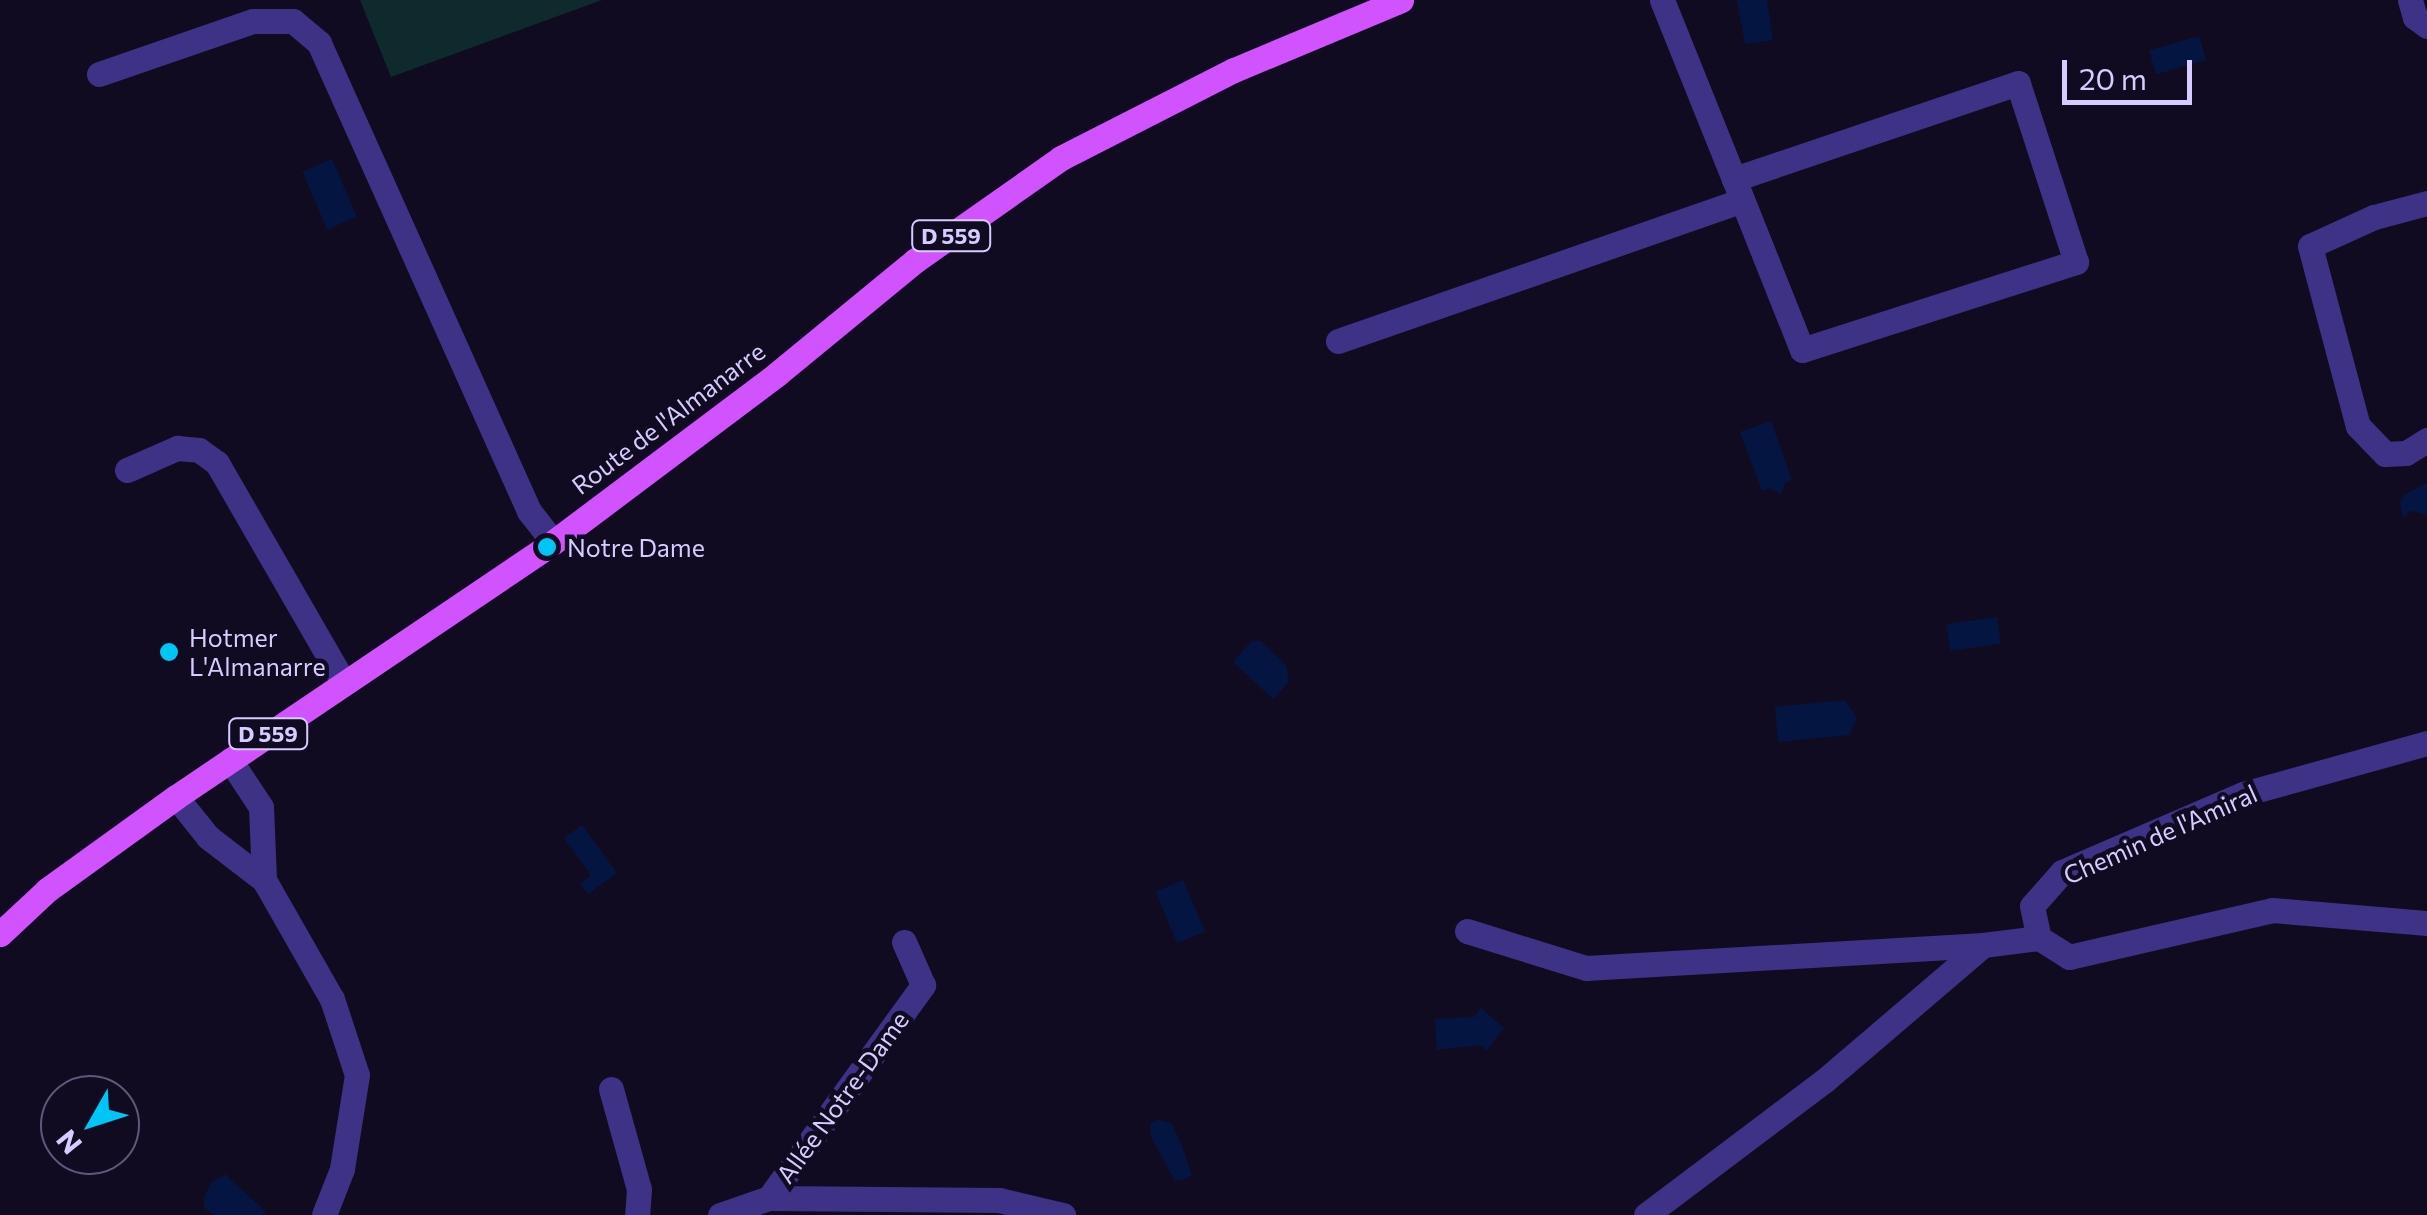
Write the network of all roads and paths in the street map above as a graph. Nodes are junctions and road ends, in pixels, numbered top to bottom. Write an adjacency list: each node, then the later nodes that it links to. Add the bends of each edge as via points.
1 (1401, 0): 11 (main road, Route de l'Almanarre / D 559, via 1234,70 1060,158 916,260)
2 (1662, 0): 6 (street)
3 (2410, 0): 4 (street, via 2415,17)
4 (2427, 26)
5 (99, 74): 11 (street, via 253,22 293,21 319,44 529,511)
6 (1738, 190): 6 (street, via 1802,350 2076,262 2018,83); 8 (street)
7 (2427, 203): 9 (street, via 2310,246 2358,426 2385,454 2406,453)
8 (1338, 342)
9 (2427, 440)
10 (126, 470): 12 (street, via 177,448 199,450 217,463)
11 (553, 542): 12 (main road, Route de l'Almanarre / D 559)
12 (344, 683): 14 (main road, Route de l'Almanarre / D 559)
13 (2427, 744): 20 (street, Chemin de l'Amiral, via 2244,794 2062,872 2032,906)
14 (230, 760): 15 (main road, Route de l'Almanarre / D 559); 16 (street, via 261,807)
15 (176, 797): 16 (street, via 208,838); 19 (main road, Route de l'Almanarre / D 559, via 47,890)
16 (264, 880): 25 (street, via 332,1000 356,1075 342,1169)
17 (2427, 924): 20 (street, via 2272,910 2068,957)
18 (1467, 931): 22 (street, via 1586,968)
19 (0, 934)
20 (2039, 938): 22 (street)
21 (904, 942): 24 (street, Allée Notre-Dame, via 923,985)
22 (1984, 945): 29 (street, via 1824,1081)
23 (611, 1090): 26 (street, via 638,1189)
24 (768, 1198): 27 (street, Allée Notre-Dame); 28 (street, Allée Notre-Dame, via 999,1200)
25 (324, 1215)
26 (636, 1215)
27 (720, 1215)
28 (1063, 1215)
29 (1646, 1215)

